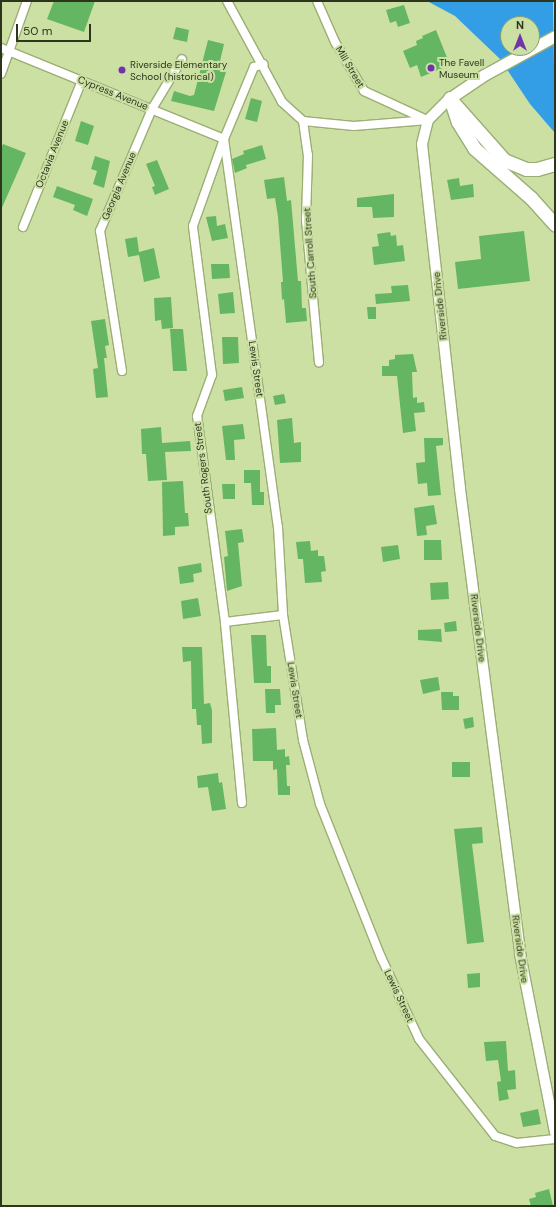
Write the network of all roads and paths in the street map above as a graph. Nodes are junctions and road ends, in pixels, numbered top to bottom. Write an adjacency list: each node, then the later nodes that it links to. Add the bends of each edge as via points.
1 (28, 1): 6 (street)
2 (227, 1): 8 (street)
3 (317, 1): 13 (street, Mill Street, via 335,42 364,91)
4 (555, 36): 11 (main road, via 484,75)
5 (1, 48): 6 (street, Cypress Avenue)
6 (10, 52): 9 (street); 10 (street, Cypress Avenue)
7 (182, 58): 12 (street, Georgia Avenue)
8 (264, 64): 14 (street, via 282,102); 15 (street, South Rogers Street, via 254,67)
9 (1, 74)
10 (82, 80): 12 (street, Cypress Avenue); 18 (street, Octavia Avenue)
11 (450, 98): 13 (street); 16 (highway, via 504,160 526,169); 17 (highway, via 458,122 474,148 531,198)
12 (152, 109): 15 (street, Cypress Avenue); 20 (street, Georgia Avenue, via 100,231)
13 (428, 120): 14 (street, via 354,126); 24 (street, Riverside Drive, via 422,144 460,489 520,954)
14 (303, 121): 19 (street, South Carroll Street, via 308,155 306,220)
15 (224, 139): 21 (street, Lewis Street, via 278,527); 22 (street, South Rogers Street, via 193,226 212,375 196,416)
16 (554, 165)
17 (555, 225)
18 (23, 228)
19 (318, 362)
20 (122, 371)
21 (283, 615): 22 (street); 25 (street, Lewis Street, via 303,740 320,804 381,957 419,1039 495,1136 517,1143)
22 (224, 622): 23 (street, South Rogers Street)
23 (242, 803)
24 (555, 1133)
25 (555, 1139)

